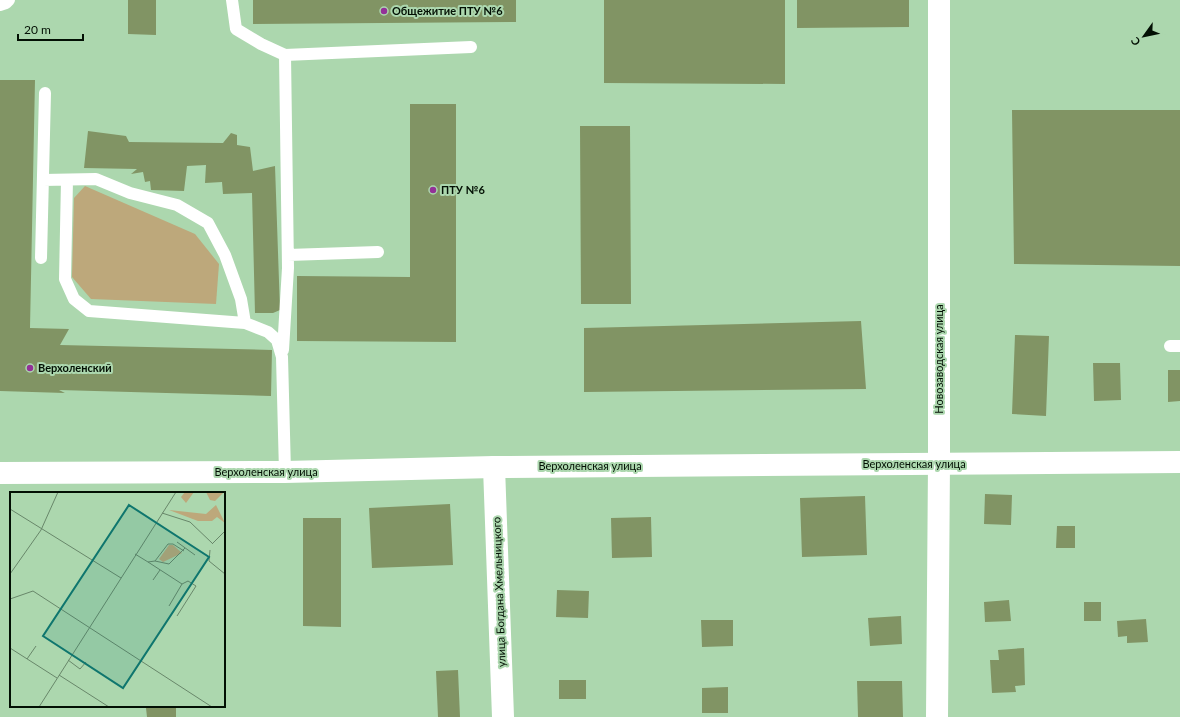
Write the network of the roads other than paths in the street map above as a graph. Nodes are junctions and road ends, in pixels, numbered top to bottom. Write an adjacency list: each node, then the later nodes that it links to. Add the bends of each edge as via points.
1 (9, 0): 4 (lane)
2 (232, 0): 6 (lane, via 236,29)
3 (939, 0): 16 (main road, Новозаводская улица)
4 (0, 5)
5 (471, 47): 6 (lane)
6 (285, 55): 11 (lane)
7 (45, 93): 8 (lane)
8 (43, 180): 9 (lane); 12 (lane)
9 (67, 180): 13 (lane, via 96,179 130,193 177,204 208,223 225,255 241,300); 13 (lane, via 65,279 74,299 89,311)
10 (378, 252): 11 (lane)
11 (288, 254): 14 (lane)
12 (41, 258)
13 (245, 323): 14 (lane, via 268,332 277,340)
14 (282, 358): 18 (lane)
15 (1180, 462): 16 (main road, Верхоленская улица)
16 (939, 464): 17 (main road, Верхоленская улица); 21 (main road, Новозаводская улица)
17 (494, 467): 18 (main road, Верхоленская улица); 20 (main road, улица Богдана Хмельницкого)
18 (285, 472): 19 (main road, Верхоленская улица)
19 (0, 473)
20 (503, 717)
21 (937, 717)

